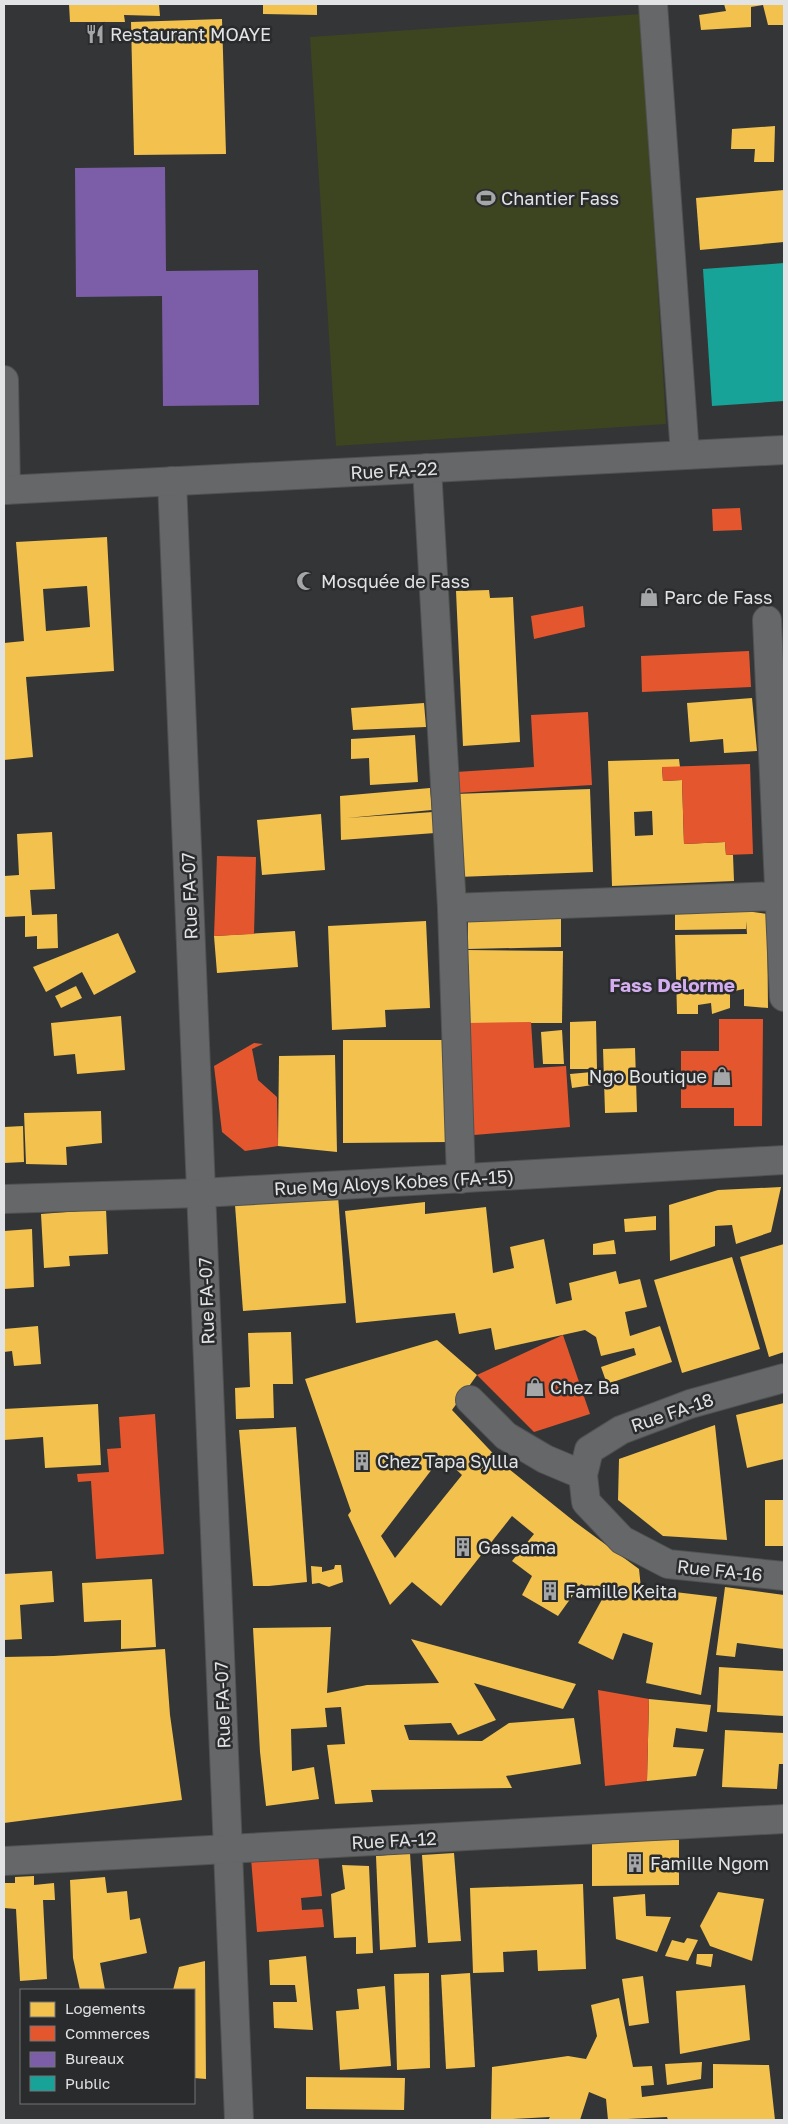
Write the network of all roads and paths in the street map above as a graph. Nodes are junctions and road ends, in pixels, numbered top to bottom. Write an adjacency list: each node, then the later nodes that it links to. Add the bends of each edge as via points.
1 (653, 4): 4 (street)
2 (4, 380): 7 (street)
3 (784, 450): 4 (street, Rue FA-22)
4 (685, 455): 5 (street, Rue FA-22)
5 (427, 468): 6 (street, Rue FA-22); 10 (street)
6 (172, 481): 7 (street, Rue FA-22); 14 (street, Rue FA-07)
7 (5, 490)
8 (767, 620): 9 (street)
9 (780, 896): 10 (street); 11 (street)
10 (452, 908): 13 (street)
11 (784, 997)
12 (784, 1160): 13 (street, Rue Mg Aloys Kobes (FA-15))
13 (461, 1179): 14 (street, Rue Mg Aloys Kobes (FA-15))
14 (201, 1193): 15 (street, Rue Mg Aloys Kobes (FA-15)); 21 (street, Rue FA-07)
15 (4, 1200)
16 (784, 1378): 18 (street, Rue FA-18, via 690,1404 621,1430 589,1450)
17 (470, 1400): 18 (street, via 506,1436 545,1459)
18 (583, 1475): 19 (street, Rue FA-16, via 586,1502 622,1540 668,1564)
19 (784, 1576)
20 (784, 1819): 21 (street, Rue FA-12)
21 (228, 1849): 22 (street, Rue FA-12); 23 (street, Rue FA-07)
22 (4, 1861)
23 (240, 2120)

